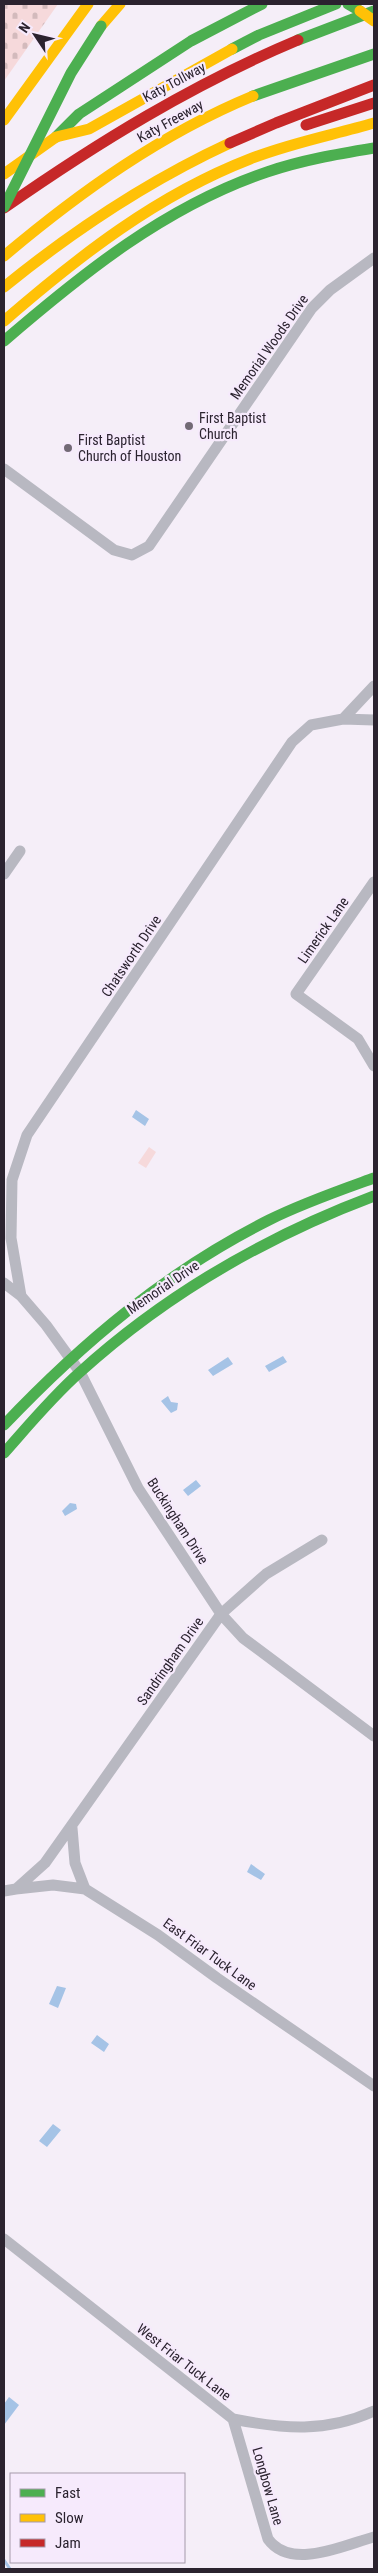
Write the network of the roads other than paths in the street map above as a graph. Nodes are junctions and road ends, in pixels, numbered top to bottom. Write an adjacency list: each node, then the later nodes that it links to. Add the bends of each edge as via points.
1 (88, 4): 13 (main road)
2 (106, 4): 9 (main road)
3 (120, 4): 9 (main road)
4 (262, 4): 15 (main road, via 183,46 79,114)
5 (336, 4): 15 (main road, via 259,35 175,78 89,129)
6 (348, 4): 8 (main road, bridge)
7 (374, 11): 20 (main road, Katy Tollway, via 305,36 199,85 100,142)
8 (374, 21)
9 (98, 24): 19 (main road, via 65,66); 20 (main road, bridge)
10 (374, 54): 21 (main road, Katy Freeway, via 266,91 169,137 91,186)
11 (374, 85): 17 (main road)
12 (374, 103): 17 (main road)
13 (4, 120)
14 (374, 123): 24 (main road, via 251,159 174,194 71,262)
15 (56, 138): 18 (main road)
16 (374, 148): 25 (main road, via 284,167 223,188 184,207 116,249)
17 (187, 164): 23 (main road, via 105,212)
18 (4, 174)
19 (4, 190)
20 (4, 208)
21 (4, 256)
22 (374, 258): 26 (street, Memorial Woods Drive, via 330,290 312,308 149,546 132,555 114,550)
23 (4, 287)
24 (4, 321)
25 (4, 341)
26 (4, 469)
27 (374, 686): 28 (street)
28 (343, 719): 29 (street, Chatsworth Drive); 39 (street, Chatsworth Drive, via 311,725 292,742 27,1135 12,1180 11,1238)
29 (374, 720)
30 (20, 851): 31 (street)
31 (4, 874)
32 (374, 882): 33 (street, Limerick Lane, via 296,994 358,1039)
33 (374, 1066)
34 (374, 1178): 36 (main road, Memorial Drive, via 321,1197)
35 (374, 1196): 37 (main road, Memorial Drive)
36 (239, 1235): 37 (main road); 40 (main road, Memorial Drive, via 156,1286)
37 (247, 1251): 41 (main road, Memorial Drive, via 170,1298)
38 (4, 1283): 39 (street, Buckingham Drive)
39 (21, 1296): 40 (street, Buckingham Drive)
40 (70, 1357): 41 (street, Buckingham Drive); 42 (main road, Memorial Drive)
41 (80, 1372): 43 (main road, Memorial Drive); 45 (street, Buckingham Drive, via 138,1488)
42 (4, 1425)
43 (4, 1453)
44 (322, 1540): 45 (street, Sandringham Drive, via 266,1574)
45 (221, 1614): 46 (street, Buckingham Drive, via 243,1638); 47 (street, Sandringham Drive)
46 (374, 1736)
47 (72, 1828): 48 (street, Sandringham Drive, via 45,1863); 49 (street, via 75,1863)
48 (16, 1889): 49 (street, East Friar Tuck Lane, via 53,1886); 50 (street, East Friar Tuck Lane)
49 (85, 1889): 51 (street, East Friar Tuck Lane, via 158,1934)
50 (4, 1891)
51 (374, 2086)
52 (4, 2239): 54 (street, West Friar Tuck Lane)
53 (374, 2411): 54 (street, West Friar Tuck Lane, via 353,2421 314,2428 276,2427)
54 (233, 2419): 55 (street, Longbow Lane, via 268,2539 274,2547 296,2555)
55 (374, 2537)

